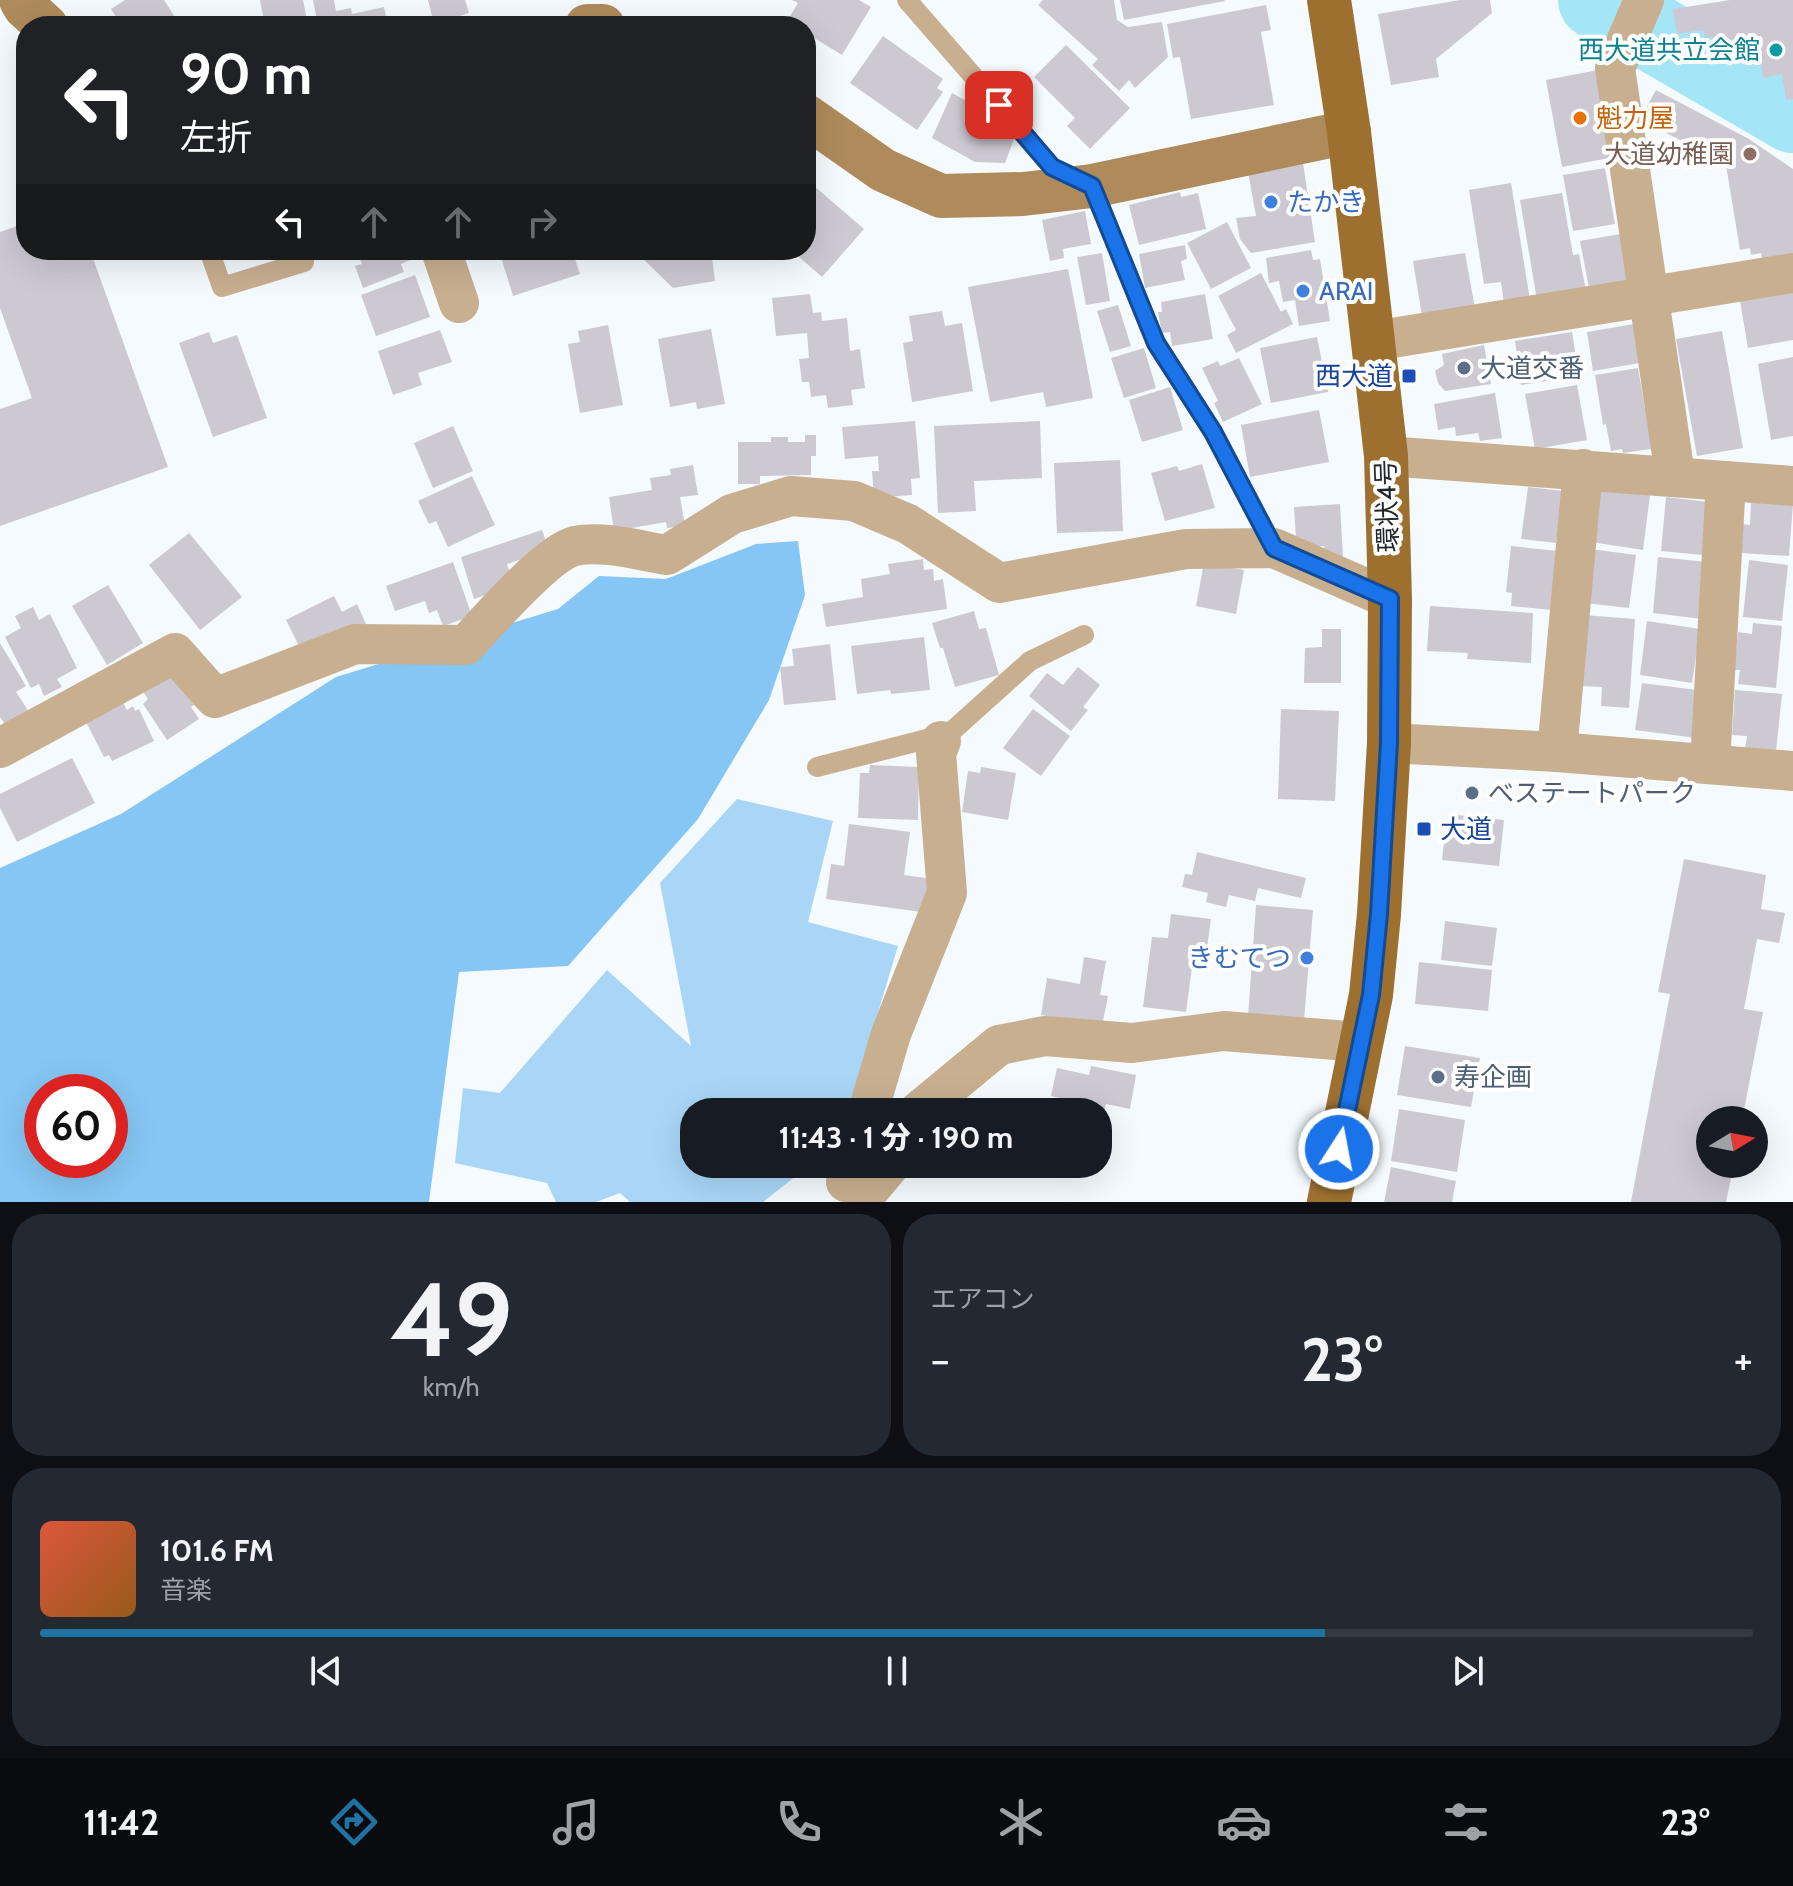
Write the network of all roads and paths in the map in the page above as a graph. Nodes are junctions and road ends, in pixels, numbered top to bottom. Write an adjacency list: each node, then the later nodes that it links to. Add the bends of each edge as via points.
1 (21, 0): 5 (street)
2 (907, 0): 8 (lane, via 1052,167)
3 (1329, 0): 7 (main road, 環状4号)
4 (1644, 0): 13 (street, via 1615,68)
5 (35, 16)
6 (816, 123): 8 (street, via 883,170 941,196)
7 (1349, 132): 8 (street); 15 (main road, 環状4号)
8 (1092, 186): 21 (lane, via 1156,343 1213,432)
9 (213, 260): 11 (lane, via 222,287)
10 (444, 260): 14 (street)
11 (304, 262)
12 (1793, 273): 13 (street)
13 (1650, 296): 15 (street); 18 (street)
14 (459, 303)
15 (1374, 341): 16 (main road, 環状4号)
16 (1386, 456): 17 (street); 22 (main road, 環状4号)
17 (1583, 469): 18 (street); 27 (street)
18 (1675, 475): 19 (street)
19 (1726, 481): 20 (street); 28 (street)
20 (1793, 486)
21 (1274, 548): 22 (street); 26 (street, via 1186,549 999,583 908,524 854,501 791,496 732,514 667,555 573,546 536,571 466,645 355,644 215,698 175,653)
22 (1390, 599): 25 (main road, 環状4号)
23 (1084, 635): 24 (lane, via 1030,661)
24 (941, 741): 29 (lane, via 931,738); 32 (street, via 936,753 947,893 891,1034)
25 (1389, 743): 27 (street); 31 (main road, 環状4号, via 1379,914)
26 (0, 748)
27 (1557, 752): 28 (street)
28 (1710, 764): 30 (street)
29 (817, 767)
30 (1793, 771)
31 (1360, 1042): 33 (street, via 1224,1031 1132,1043 1045,1036 999,1045); 36 (main road, 環状4号)
32 (872, 1098)
33 (935, 1098)
34 (848, 1178): 35 (street, via 846,1182 870,1189)
35 (879, 1178)
36 (1329, 1202)

